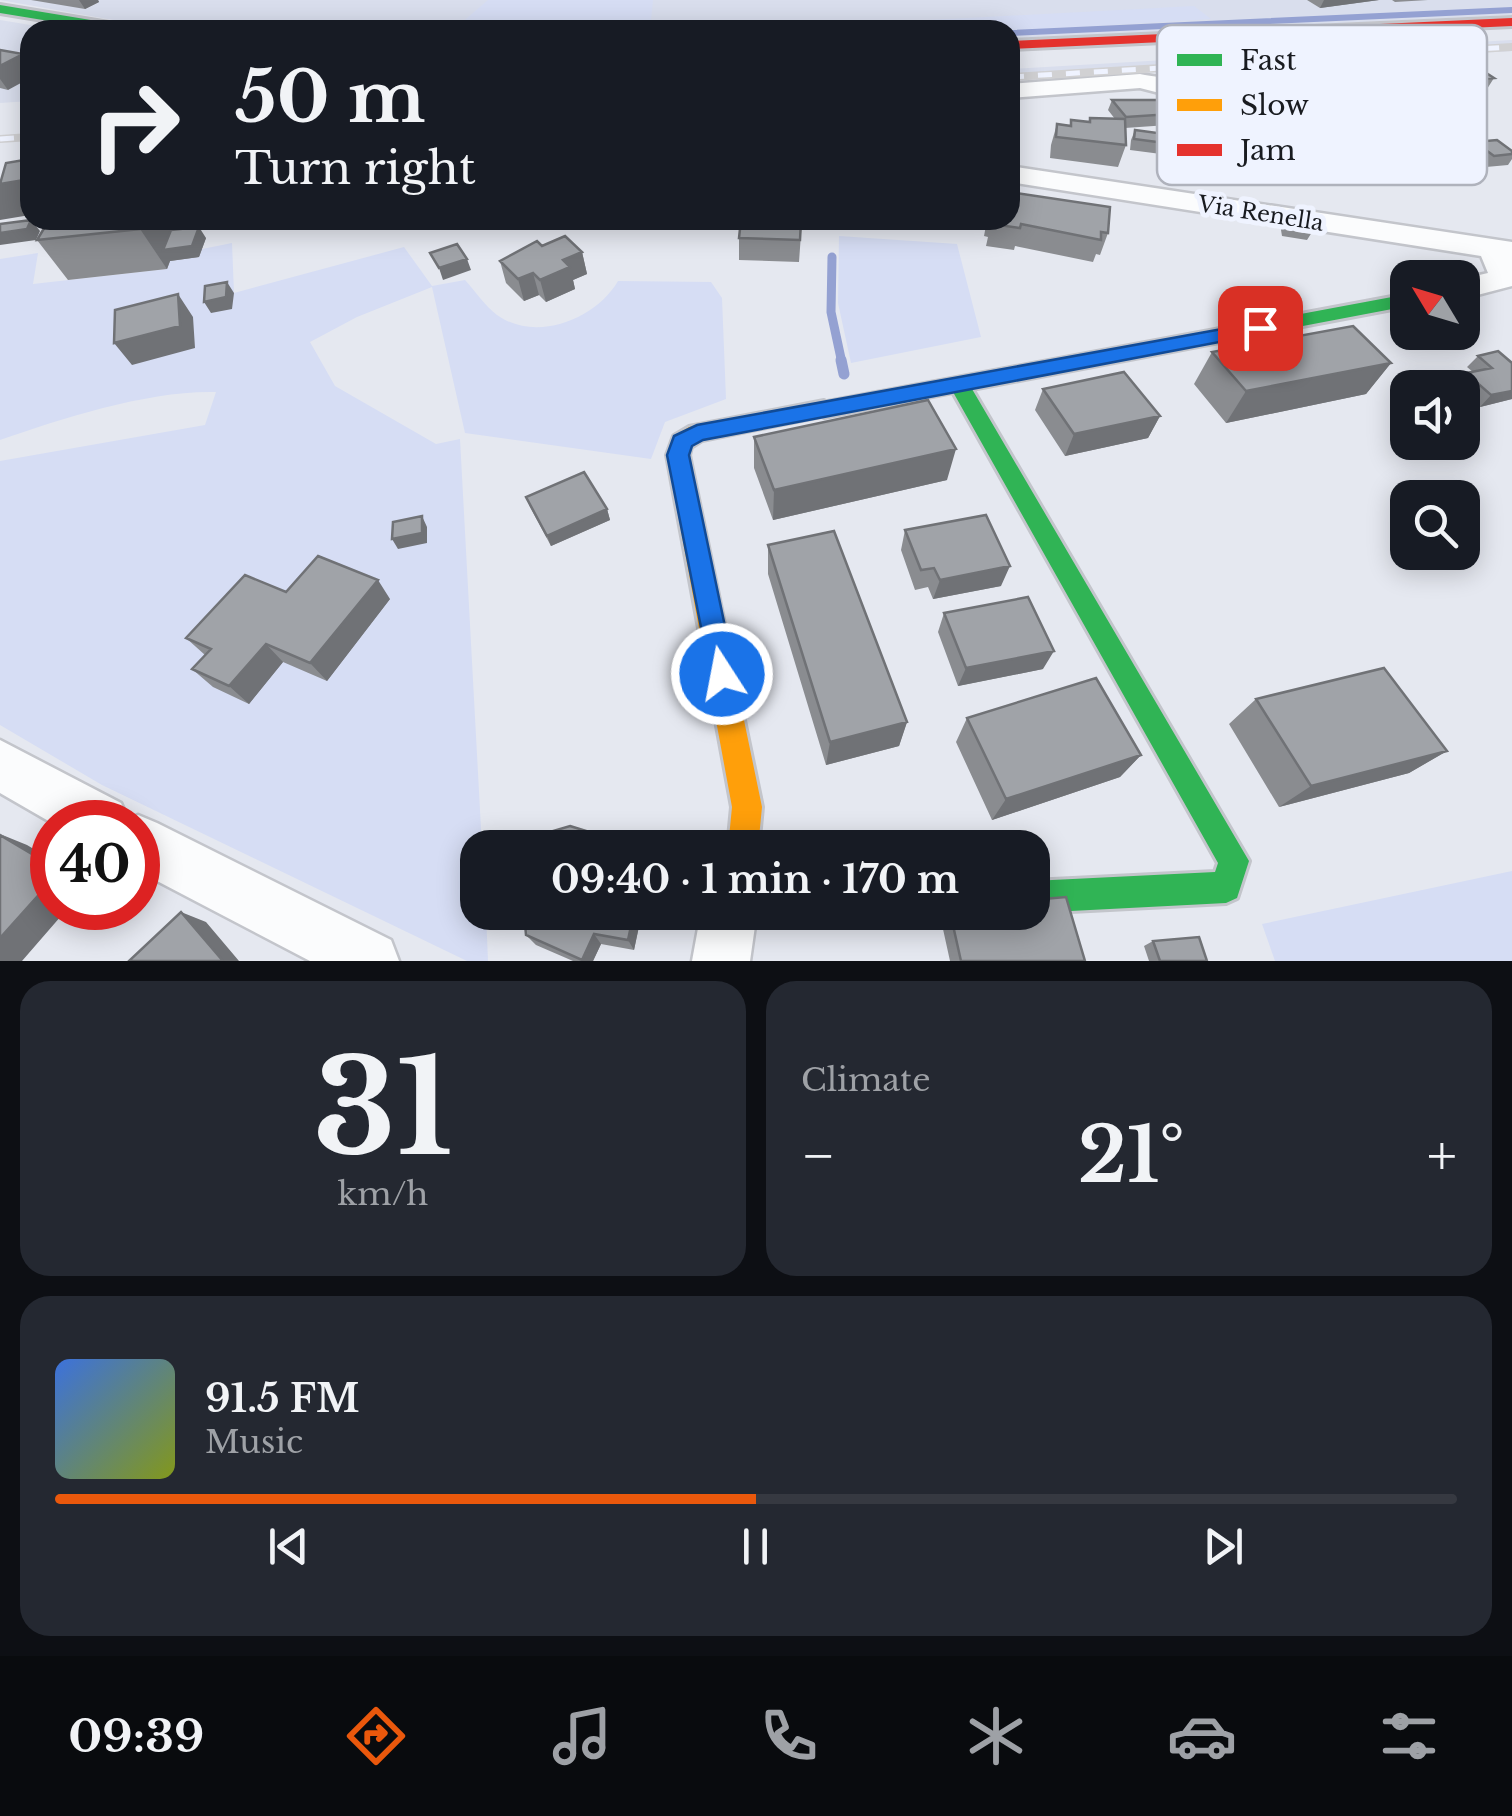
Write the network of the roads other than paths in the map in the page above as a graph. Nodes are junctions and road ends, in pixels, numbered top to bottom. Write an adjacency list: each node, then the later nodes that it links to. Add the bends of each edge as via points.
1 (0, 9): 2 (street)
2 (66, 20)
3 (1512, 22): 4 (street)
4 (1447, 25)
5 (1157, 38): 6 (street)
6 (1020, 45)
7 (1157, 85): 8 (street)
8 (1020, 90)
9 (1020, 176): 10 (street, Via Renella)
10 (1502, 250): 11 (street, via 1505,276)
11 (1480, 286)
12 (1390, 303): 13 (street)
13 (958, 382): 16 (street, via 697,433 682,442 678,455 748,807); 18 (street, via 1234,861 1226,887)
14 (0, 765): 15 (street)
15 (63, 800)
16 (745, 830)
17 (160, 853): 20 (street)
18 (1050, 896)
19 (725, 930): 21 (street)
20 (370, 961)
21 (721, 961)

